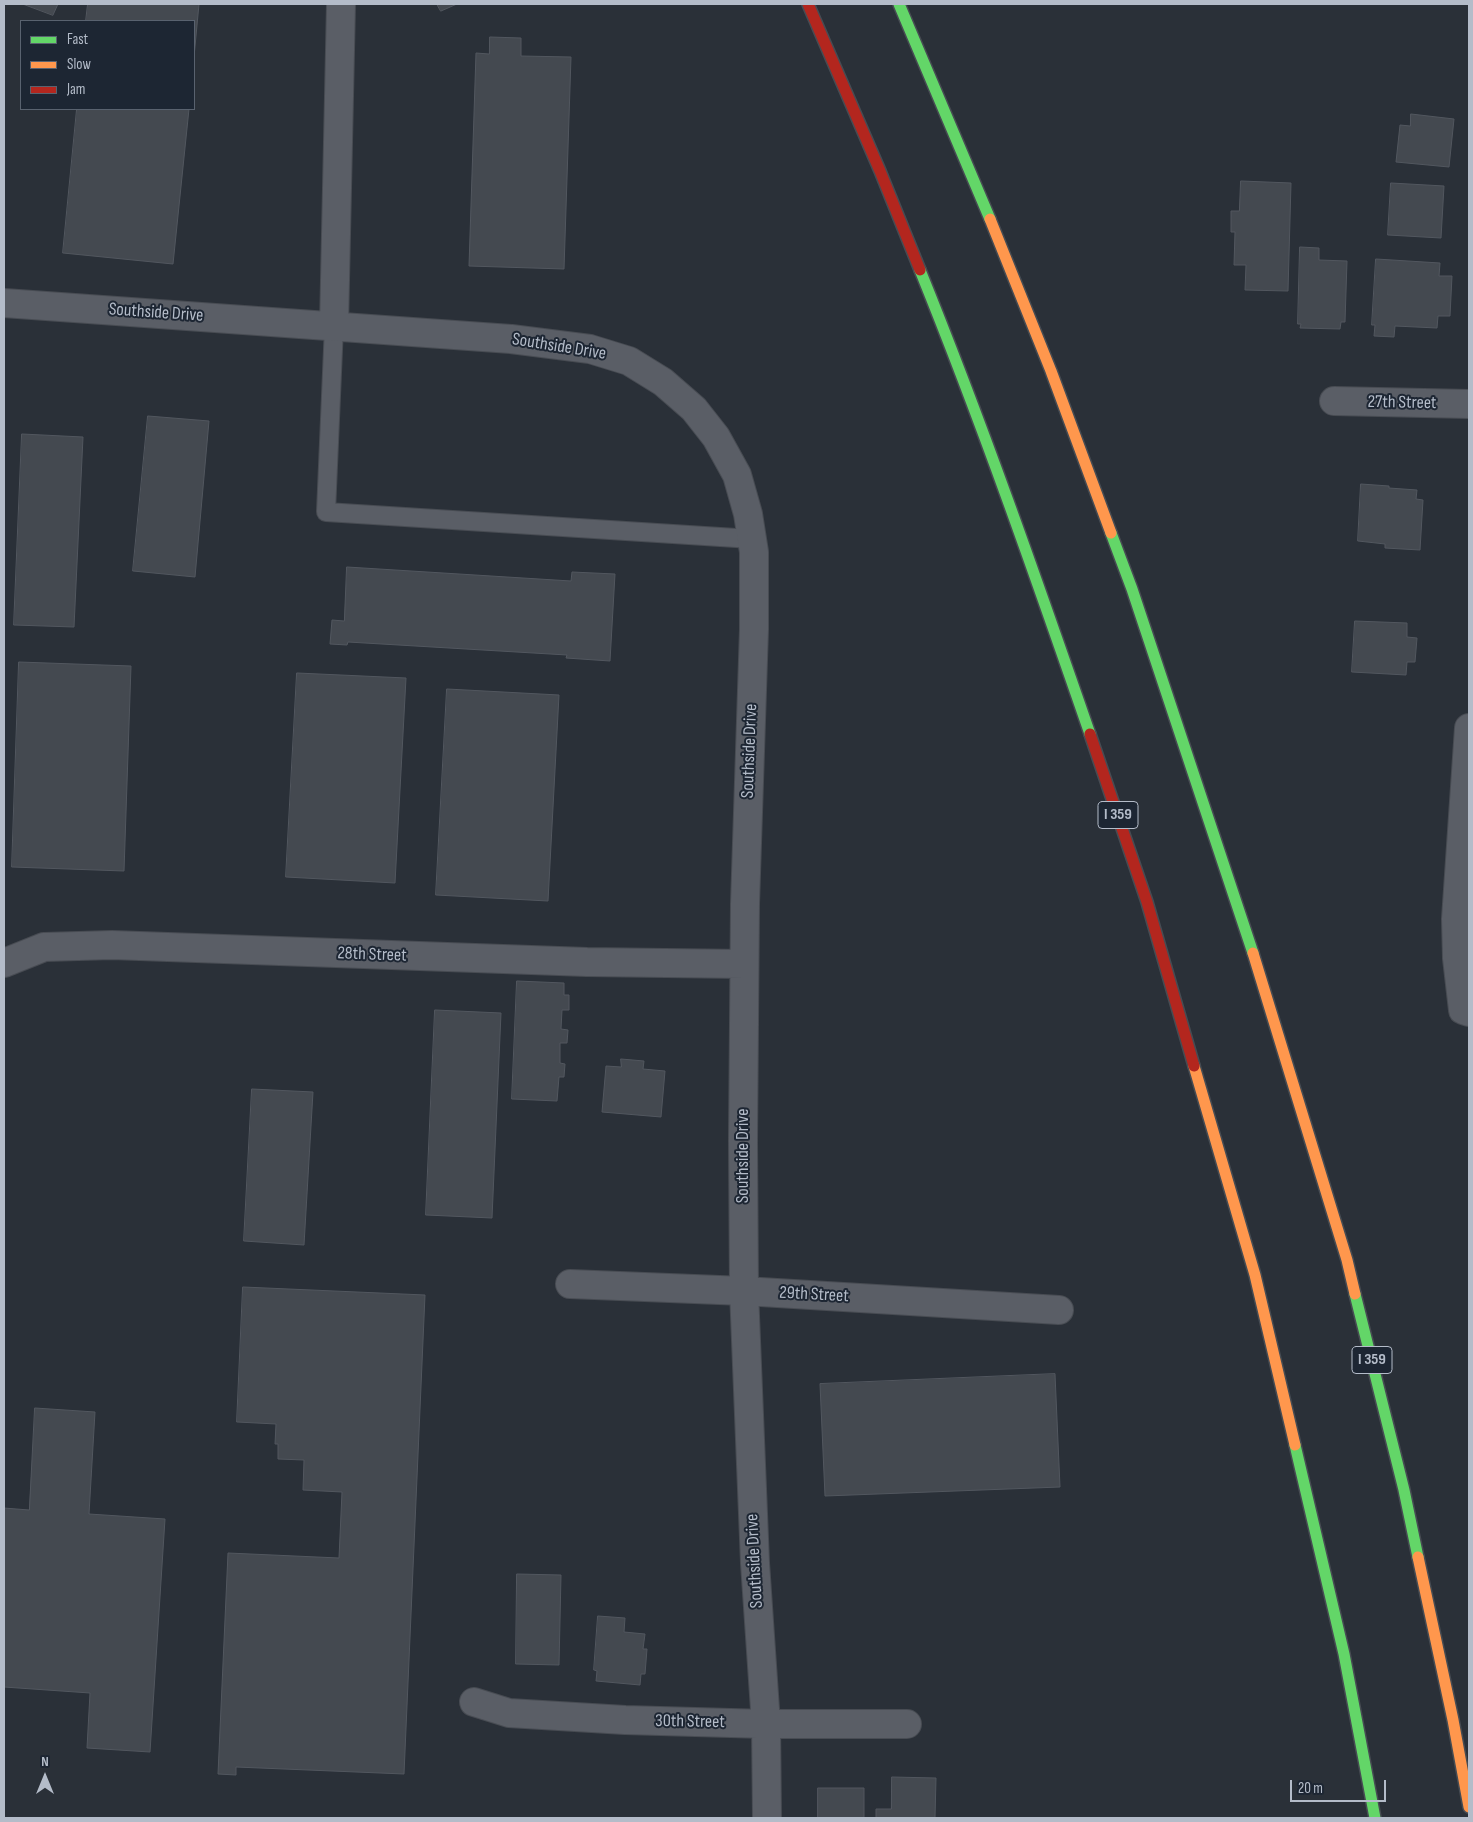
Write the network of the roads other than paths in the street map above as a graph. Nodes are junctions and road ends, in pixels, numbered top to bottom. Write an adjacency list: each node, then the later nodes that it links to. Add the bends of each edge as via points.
1 (341, 4): 5 (street)
2 (808, 4): 21 (highway, I 359, via 953,352 1021,534 1147,902 1255,1274 1344,1654)
3 (899, 4): 19 (highway, I 359, via 1051,371 1132,589 1243,920 1347,1260 1404,1490)
4 (4, 303): 5 (street, Southside Drive)
5 (334, 326): 8 (street, Southside Drive, via 511,339 590,349 629,361 663,382 688,403 716,437 737,475); 8 (lane, via 326,512)
6 (1334, 401): 7 (street, 27th Street)
7 (1469, 404)
8 (752, 539): 11 (street, Southside Drive, via 754,629)
9 (1469, 728): 12 (street, via 1456,919 1457,958)
10 (4, 963): 11 (street, 28th Street, via 44,947 112,945 587,962)
11 (744, 964): 14 (street, Southside Drive)
12 (1466, 1011)
13 (570, 1284): 14 (street, 29th Street)
14 (744, 1291): 15 (street, 29th Street); 17 (street, Southside Drive, via 755,1563)
15 (1059, 1310)
16 (474, 1702): 17 (street, 30th Street, via 509,1713)
17 (766, 1724): 18 (street, 30th Street); 20 (street, Southside Drive)
18 (908, 1724)
19 (1469, 1807)
20 (767, 1818)
21 (1375, 1818)

